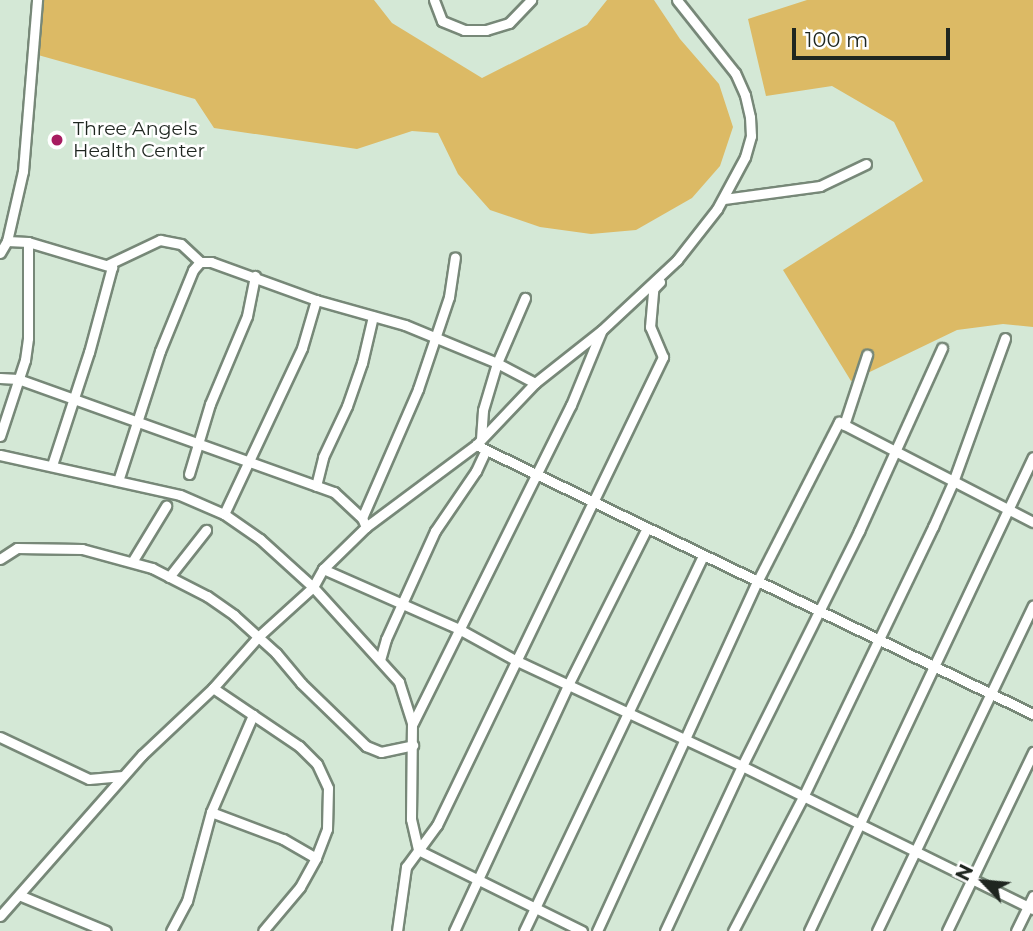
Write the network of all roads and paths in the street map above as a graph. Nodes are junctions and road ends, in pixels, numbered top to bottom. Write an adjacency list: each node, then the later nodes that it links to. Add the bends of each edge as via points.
1 (37, 0): 7 (street, via 23,171)
2 (434, 0): 3 (street, via 442,22 464,30 486,30 509,23)
3 (531, 0)
4 (677, 0): 6 (street, via 735,73 745,95 751,136 746,157)
5 (866, 164): 6 (street, via 820,186)
6 (725, 198): 17 (street, via 677,260); 43 (street, via 653,289 650,327 663,357)
7 (7, 241): 8 (street); 9 (street)
8 (28, 242): 12 (street); 24 (street, via 28,338)
9 (0, 253)
10 (455, 257): 18 (street, via 449,297)
11 (200, 262): 12 (street, via 181,244 160,240); 13 (street); 27 (street, via 174,312)
12 (107, 265): 26 (street, via 112,267)
13 (255, 276): 15 (street); 31 (street, via 247,316)
14 (525, 298): 22 (street)
15 (316, 300): 16 (street); 37 (street, via 302,348)
16 (373, 316): 18 (street); 42 (street, via 362,363 323,457)
17 (602, 330): 25 (street); 39 (street)
18 (436, 336): 22 (street); 47 (street)
19 (1005, 338): 41 (street)
20 (942, 348): 33 (street)
21 (867, 355): 28 (street)
22 (497, 363): 25 (street); 30 (street, via 482,410)
23 (0, 378): 24 (street)
24 (18, 379): 26 (street); 29 (street)
25 (535, 383): 30 (street)
26 (73, 400): 27 (street); 36 (street)
27 (135, 420): 31 (street); 40 (street)
28 (844, 425): 33 (street); 58 (street, via 839,422)
29 (0, 436)
30 (479, 442): 32 (street); 47 (street)
31 (198, 445): 37 (street); 38 (street)
32 (486, 450): 39 (street); 60 (street, via 440,521)
33 (895, 453): 41 (street); 62 (street)
34 (0, 455): 36 (street)
35 (1033, 457): 45 (street)
36 (52, 465): 40 (street)
37 (250, 465): 42 (street); 46 (street)
38 (189, 474)
39 (536, 474): 43 (street); 63 (street)
40 (118, 481): 46 (street, via 180,495)
41 (953, 482): 45 (street); 65 (street)
42 (316, 486): 47 (street, via 334,492)
43 (591, 500): 49 (street); 67 (street)
44 (166, 506): 55 (street)
45 (1009, 510): 48 (street); 68 (street)
46 (224, 514): 59 (street, via 260,539)
47 (364, 523): 56 (street)
48 (1033, 523)
49 (647, 528): 53 (street); 69 (street)
50 (206, 530): 57 (street)
51 (0, 548): 52 (street)
52 (17, 548): 54 (street); 55 (street, via 82,549)
53 (703, 555): 58 (street); 72 (street)
54 (0, 559)
55 (132, 562): 57 (street)
56 (323, 569): 59 (street); 60 (street)
57 (169, 577): 64 (street, via 207,596)
58 (757, 582): 62 (street); 77 (street)
59 (313, 587): 64 (street); 66 (street)
60 (401, 603): 63 (street); 66 (street)
61 (1033, 605): 71 (street)
62 (819, 611): 65 (street); 80 (street)
63 (457, 628): 67 (street); 75 (street)
64 (259, 636): 70 (street); 78 (street, via 366,746 381,752)
65 (878, 641): 68 (street); 82 (street)
66 (380, 660): 75 (street, via 399,682)
67 (515, 660): 69 (street); 85 (street, via 437,825)
68 (935, 667): 71 (street); 84 (street)
69 (568, 685): 72 (street); 88 (street)
70 (213, 688): 73 (street); 81 (street)
71 (989, 693): 74 (street); 86 (street)
72 (628, 713): 77 (street); 92 (street)
73 (253, 715): 83 (street); 87 (street, via 299,746 326,779 327,829)
74 (1033, 715)
75 (412, 723): 78 (street)
76 (0, 737): 81 (street, via 89,779)
77 (684, 739): 80 (street); 102 (street)
78 (413, 745): 85 (street, via 411,819)
79 (1033, 752): 89 (street)
80 (742, 766): 82 (street); 103 (street)
81 (123, 776): 90 (street)
82 (803, 797): 84 (street); 104 (street)
83 (211, 812): 87 (street, via 283,839); 96 (street, via 187,901)
84 (859, 825): 86 (street); 105 (street)
85 (418, 850): 88 (street); 98 (street, via 406,867)
86 (915, 852): 89 (street); 106 (street)
87 (316, 858): 97 (street, via 300,887)
88 (479, 880): 92 (street); 99 (street)
89 (971, 880): 93 (street); 107 (street)
90 (19, 895): 94 (street); 95 (street)
91 (1033, 896): 93 (street)
92 (536, 908): 100 (street); 101 (street)
93 (1030, 908): 108 (street)
94 (0, 916)
95 (106, 931)
96 (171, 931)
97 (263, 931)
98 (397, 931)
99 (454, 931)
100 (524, 931)
101 (582, 931)
102 (597, 931)
103 (665, 931)
104 (733, 931)
105 (809, 931)
106 (877, 931)
107 (947, 931)
108 (1016, 931)

